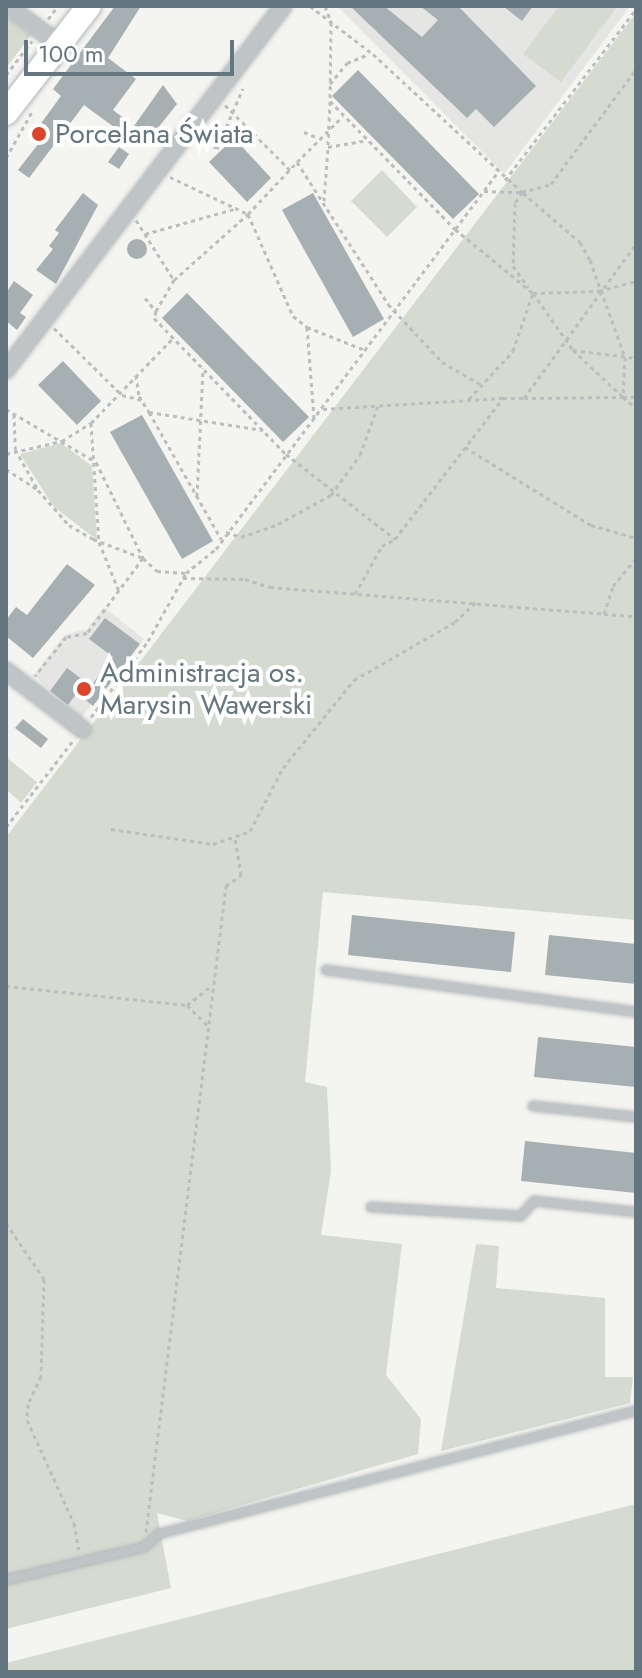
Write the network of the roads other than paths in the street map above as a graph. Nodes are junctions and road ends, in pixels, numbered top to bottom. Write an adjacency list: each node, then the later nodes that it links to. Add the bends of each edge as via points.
1 (7, 6): 4 (street)
2 (89, 6): 4 (street)
3 (283, 6): 6 (street)
4 (59, 44): 5 (street)
5 (6, 113)
6 (6, 370)
7 (6, 671): 8 (street)
8 (82, 729)
9 (326, 970): 10 (lane)
10 (636, 1012)
11 (533, 1106): 12 (lane)
12 (636, 1117)
13 (371, 1207): 14 (lane, via 521,1216 534,1201)
14 (636, 1212)
15 (636, 1411): 16 (lane, via 159,1534 144,1547)
16 (6, 1580)

